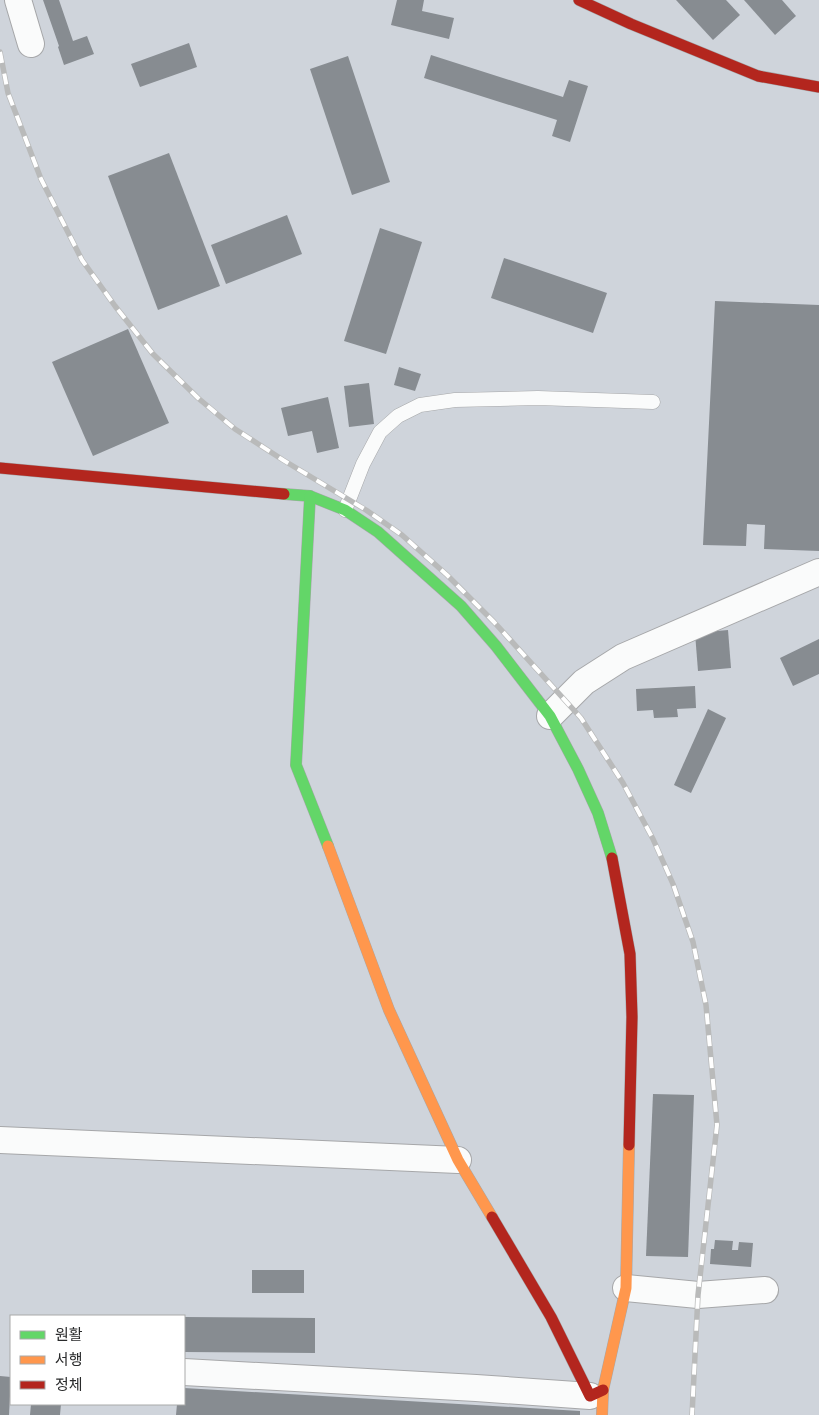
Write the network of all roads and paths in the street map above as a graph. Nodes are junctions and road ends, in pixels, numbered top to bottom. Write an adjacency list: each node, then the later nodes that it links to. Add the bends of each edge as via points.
1 (18, 0): 3 (street)
2 (579, 0): 4 (street, via 758,76)
3 (31, 44)
4 (819, 87)
5 (653, 402): 8 (lane, via 538,398 455,400 420,405 398,416 380,432)
6 (0, 468): 7 (street)
7 (310, 496): 8 (street); 12 (street, via 296,765 389,1010)
8 (345, 510): 10 (street, via 385,538 461,606)
9 (819, 572): 10 (street, via 623,657 584,682)
10 (550, 716): 13 (street, via 598,813 613,860 630,954 632,1017)
11 (0, 1140): 12 (street)
12 (458, 1160): 16 (street)
13 (626, 1288): 14 (street, via 698,1295); 16 (street)
14 (765, 1290)
15 (185, 1372): 16 (street, via 476,1388)
16 (598, 1400)

